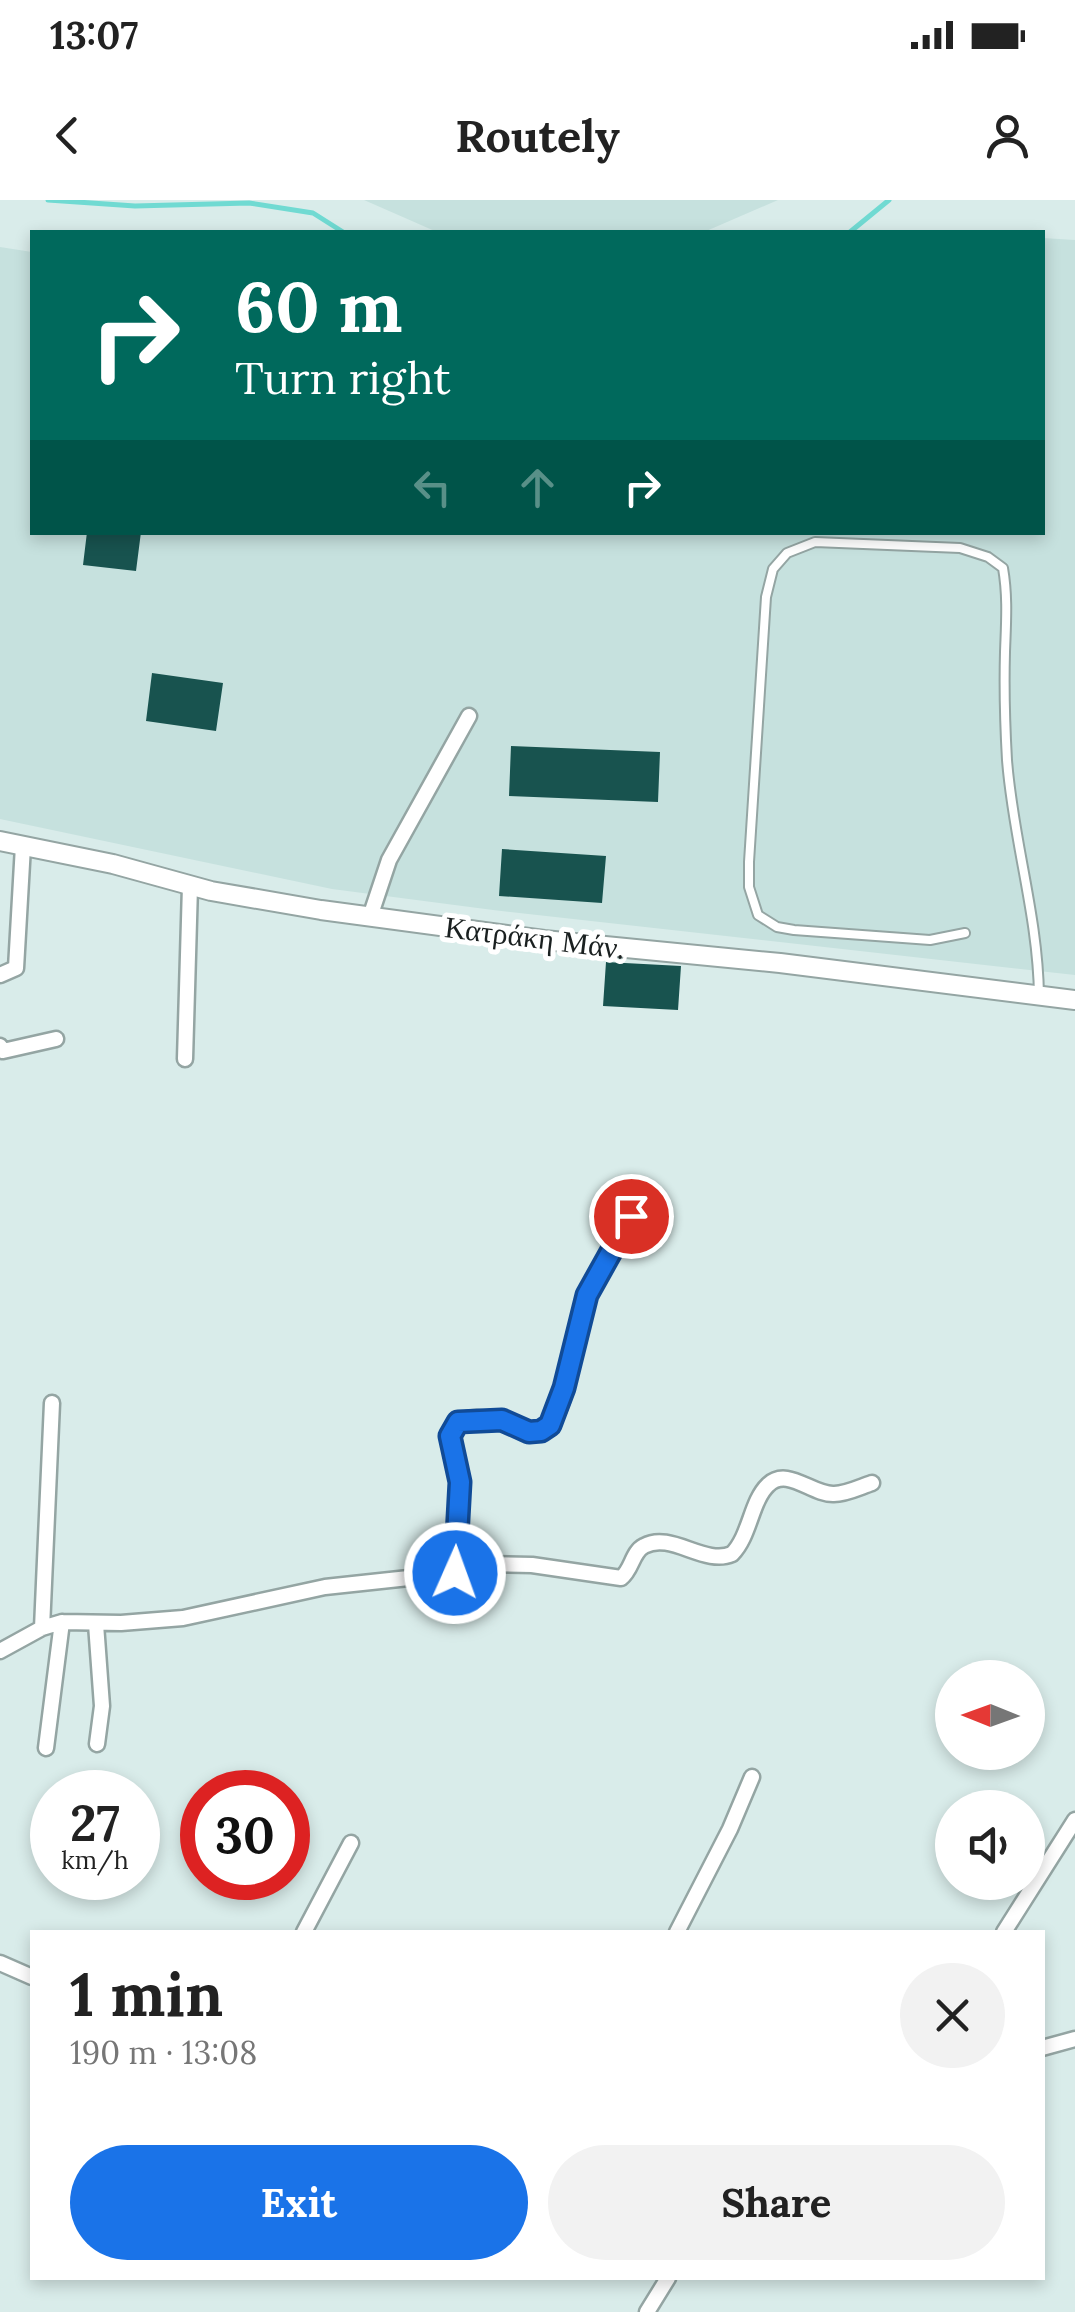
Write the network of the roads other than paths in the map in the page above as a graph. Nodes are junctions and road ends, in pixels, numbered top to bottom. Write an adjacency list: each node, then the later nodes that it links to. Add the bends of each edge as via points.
1 (469, 716): 5 (street, via 389,860)
2 (0, 841): 3 (street, Κατράκη Μάν.)
3 (24, 846): 4 (street, Κατράκη Μάν.); 7 (street, via 16,968)
4 (190, 886): 5 (street, Κατράκη Μάν.); 12 (street)
5 (371, 914): 8 (street, Κατράκη Μάν.)
6 (965, 933): 8 (lane, via 930,940 794,930 758,915 749,862 766,597 773,569 786,553 815,542 960,548 1003,568 1007,761 1036,932)
7 (0, 975)
8 (1039, 996): 9 (street, Κατράκη Μάν.)
9 (1075, 1000)
10 (56, 1039): 11 (street, via 3,1051)
11 (0, 1046)
12 (186, 1058)
13 (631, 1216): 16 (street, via 587,1295 550,1425 529,1432 502,1420 480,1420 453,1428 460,1482)
14 (52, 1404): 19 (street)
15 (872, 1484): 16 (street, via 833,1494 776,1480 764,1488 736,1551 724,1558 666,1543 640,1548 620,1578 532,1564 488,1564)
16 (455, 1573): 18 (street, via 325,1587 182,1618)
17 (62, 1622): 18 (street); 19 (street); 22 (street)
18 (96, 1624): 21 (street, via 102,1706)
19 (42, 1628): 20 (street)
20 (0, 1651)
21 (97, 1744)
22 (46, 1748)
23 (752, 1776): 27 (street)
24 (1075, 1820): 28 (street)
25 (351, 1843): 26 (street)
26 (305, 1930)
27 (678, 1930)
28 (1005, 1930)
29 (0, 1963): 30 (street)
30 (30, 1976)
31 (1075, 2039): 32 (street)
32 (1045, 2047)
33 (667, 2280): 34 (street)
34 (647, 2312)

